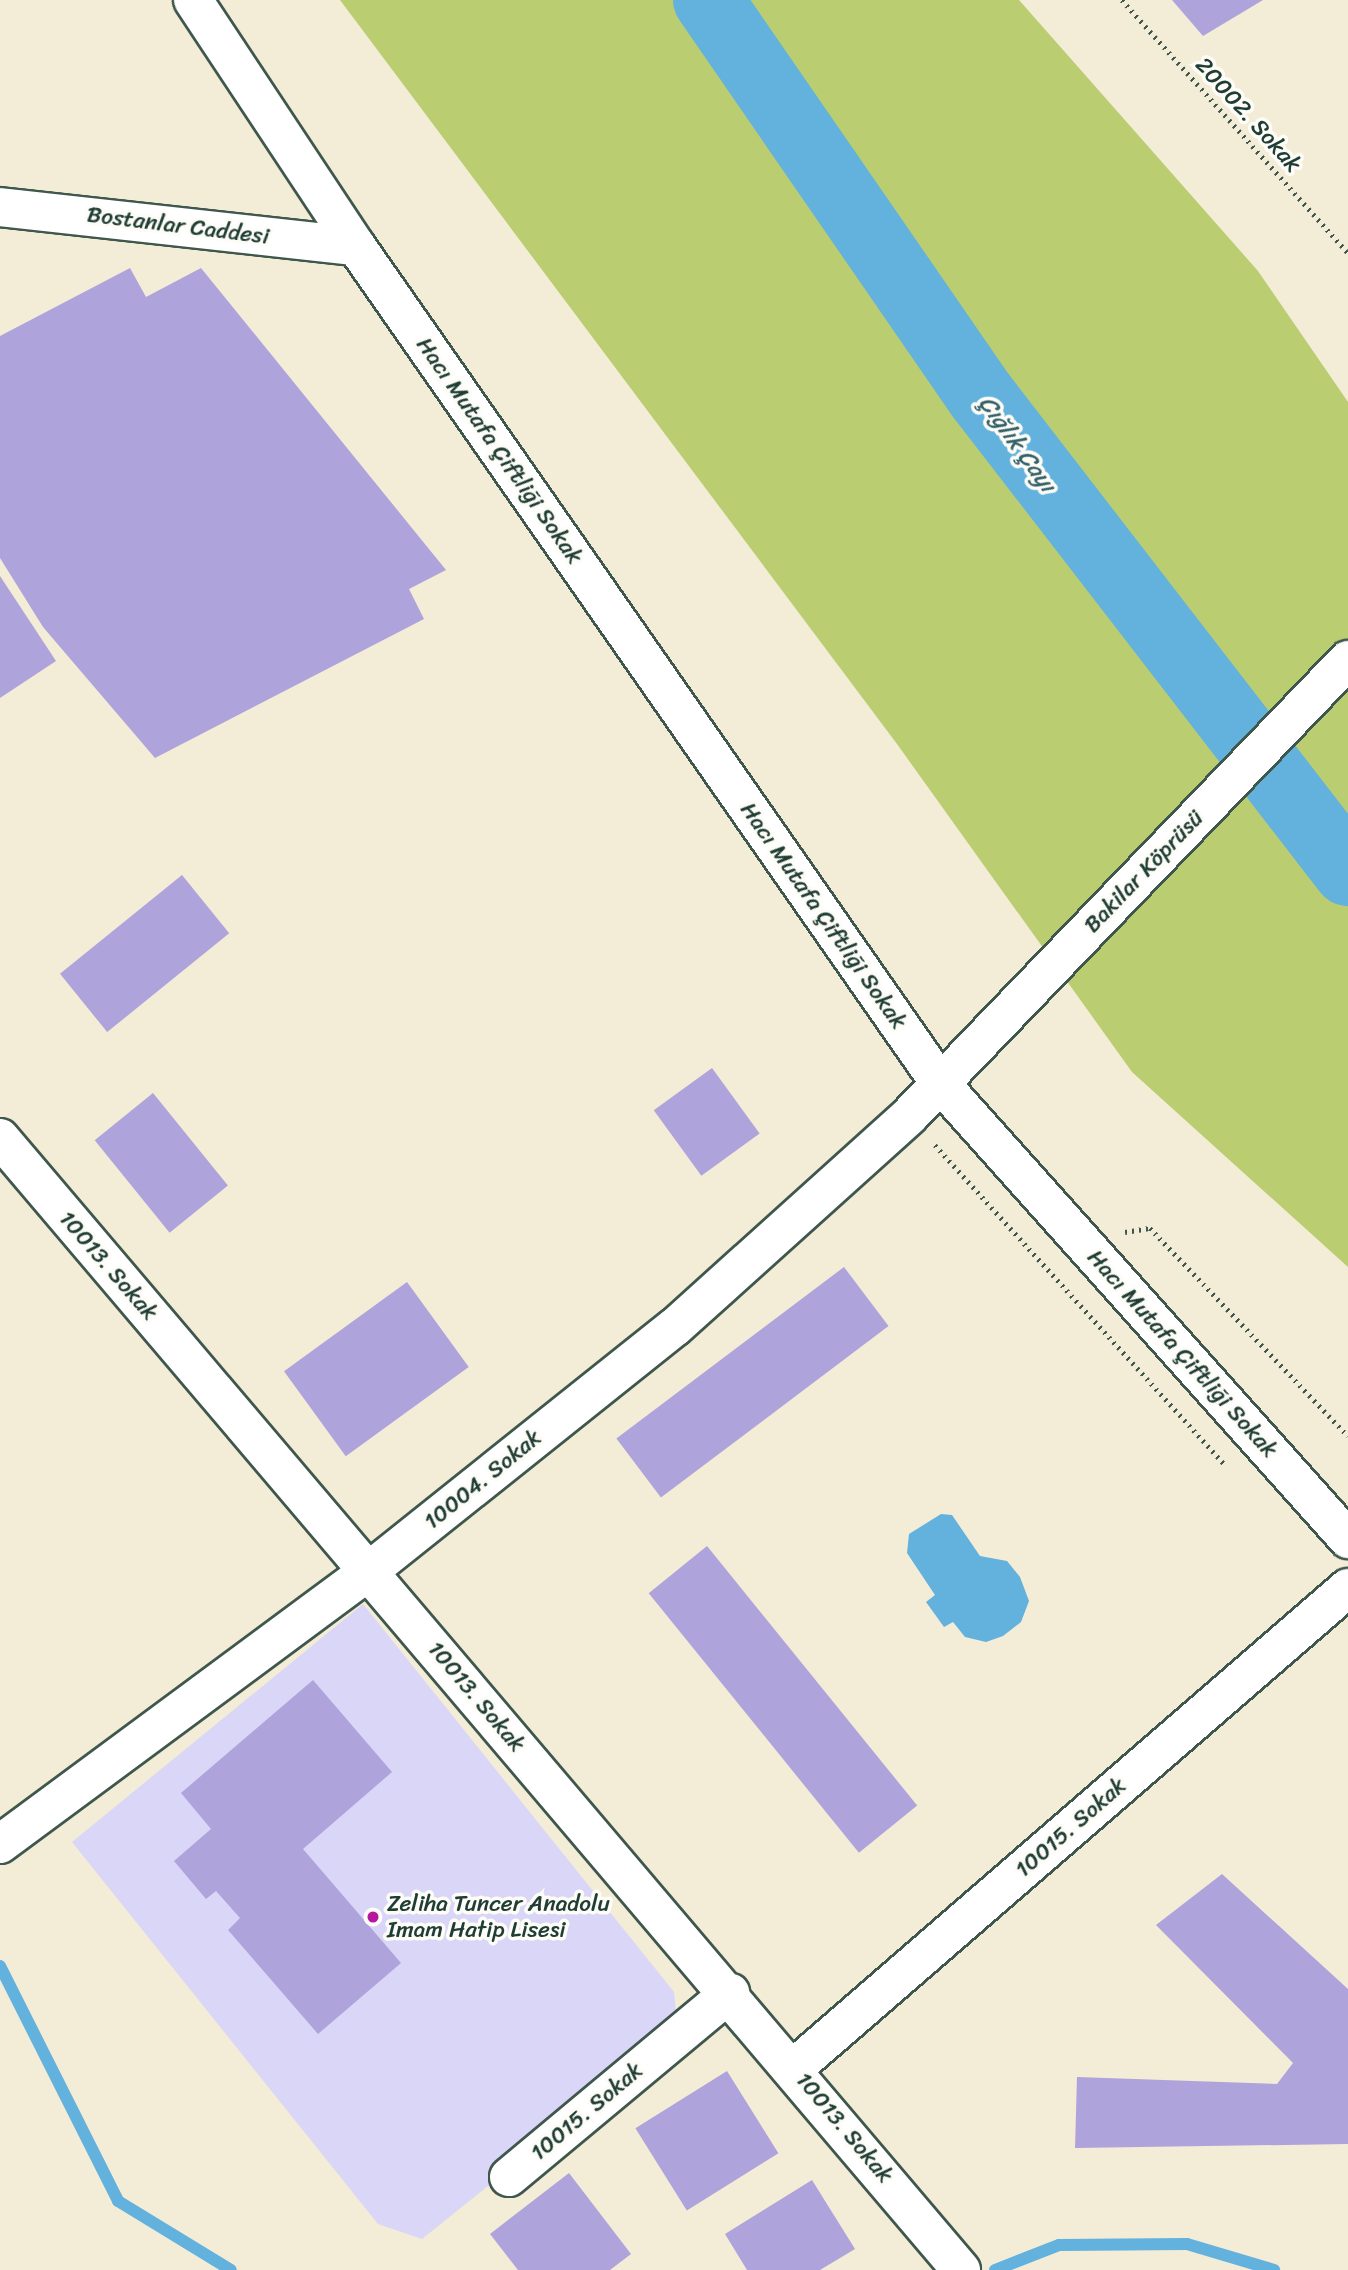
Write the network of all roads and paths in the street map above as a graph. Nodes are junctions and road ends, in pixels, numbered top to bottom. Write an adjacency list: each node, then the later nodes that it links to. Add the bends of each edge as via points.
1 (193, 0): 4 (street, Hacı Mutafa Çiftliği Sokak)
2 (1122, 0): 5 (path, 20002. Sokak)
3 (0, 207): 4 (street, Bostanlar Caddesi)
4 (356, 246): 7 (street, Hacı Mutafa Çiftliği Sokak)
5 (1348, 253)
6 (1348, 660): 7 (street, Bakilar Köprüsü)
7 (940, 1083): 8 (street, 10004. Sokak); 13 (street, Hacı Mutafa Çiftliği Sokak)
8 (909, 1116): 12 (path); 14 (street, 10004. Sokak, via 675,1326)
9 (0, 1138): 14 (street, 10013. Sokak)
10 (1120, 1232): 11 (path, via 1150,1228)
11 (1348, 1436)
12 (1232, 1473)
13 (1348, 1539)
14 (369, 1571): 16 (street, 10004. Sokak); 17 (street, 10013. Sokak)
15 (1348, 1588): 18 (street, 10015. Sokak)
16 (0, 1844)
17 (730, 1993): 18 (street, 10013. Sokak); 19 (street, 10015. Sokak)
18 (794, 2068): 20 (street, 10013. Sokak)
19 (509, 2177)
20 (956, 2263)

